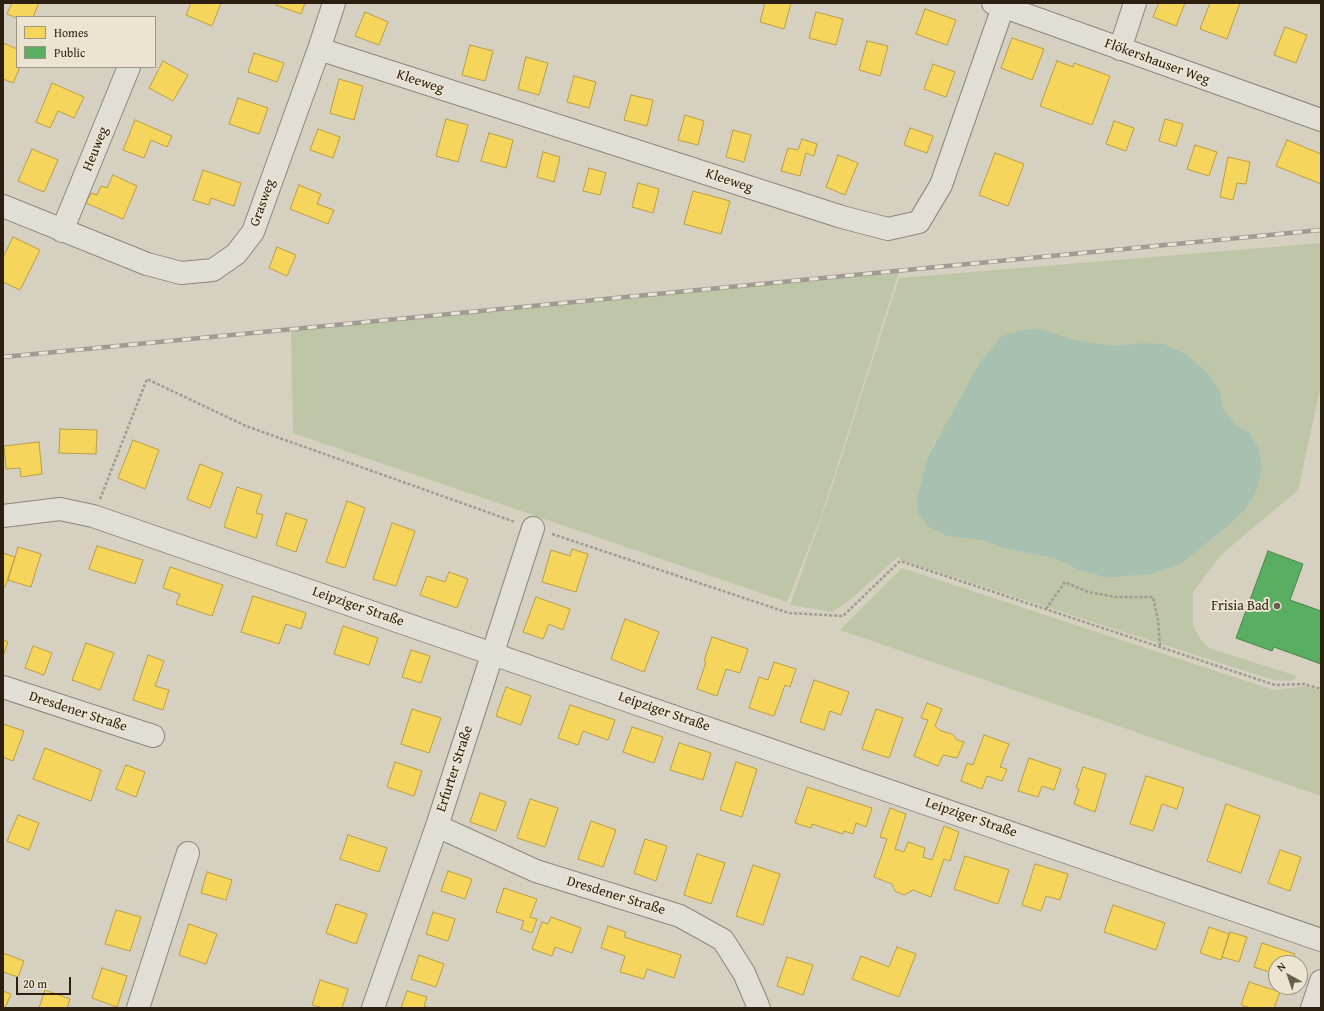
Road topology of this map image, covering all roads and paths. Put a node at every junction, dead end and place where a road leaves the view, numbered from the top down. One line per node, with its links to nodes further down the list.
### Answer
1 (334, 3): 4 (street, Grasweg)
2 (1136, 3): 5 (street)
3 (998, 5): 4 (street, Kleeweg); 5 (street, Flökershauser Weg)
4 (319, 49): 9 (street, Grasweg)
5 (1120, 49): 7 (street, Flökershauser Weg)
6 (130, 68): 9 (street, Heuweg)
7 (1321, 120)
8 (3, 206): 9 (street, Grasweg)
9 (62, 231)
10 (3, 516): 11 (street, Leipziger Straße)
11 (93, 516): 12 (path); 15 (street, Leipziger Straße)
12 (533, 528): 13 (path); 15 (street, Erfurter Straße)
13 (1046, 609): 14 (path); 14 (path)
14 (1160, 647): 17 (path)
15 (493, 653): 19 (street, Erfurter Straße); 21 (street, Leipziger Straße)
16 (3, 687): 18 (street, Dresdener Straße)
17 (1321, 689)
18 (153, 736)
19 (437, 826): 24 (street, Erfurter Straße); 25 (street, Dresdener Straße)
20 (188, 853): 23 (street)
21 (1321, 940)
22 (1321, 982): 26 (street)
23 (138, 1008)
24 (373, 1008)
25 (758, 1008)
26 (1312, 1008)

